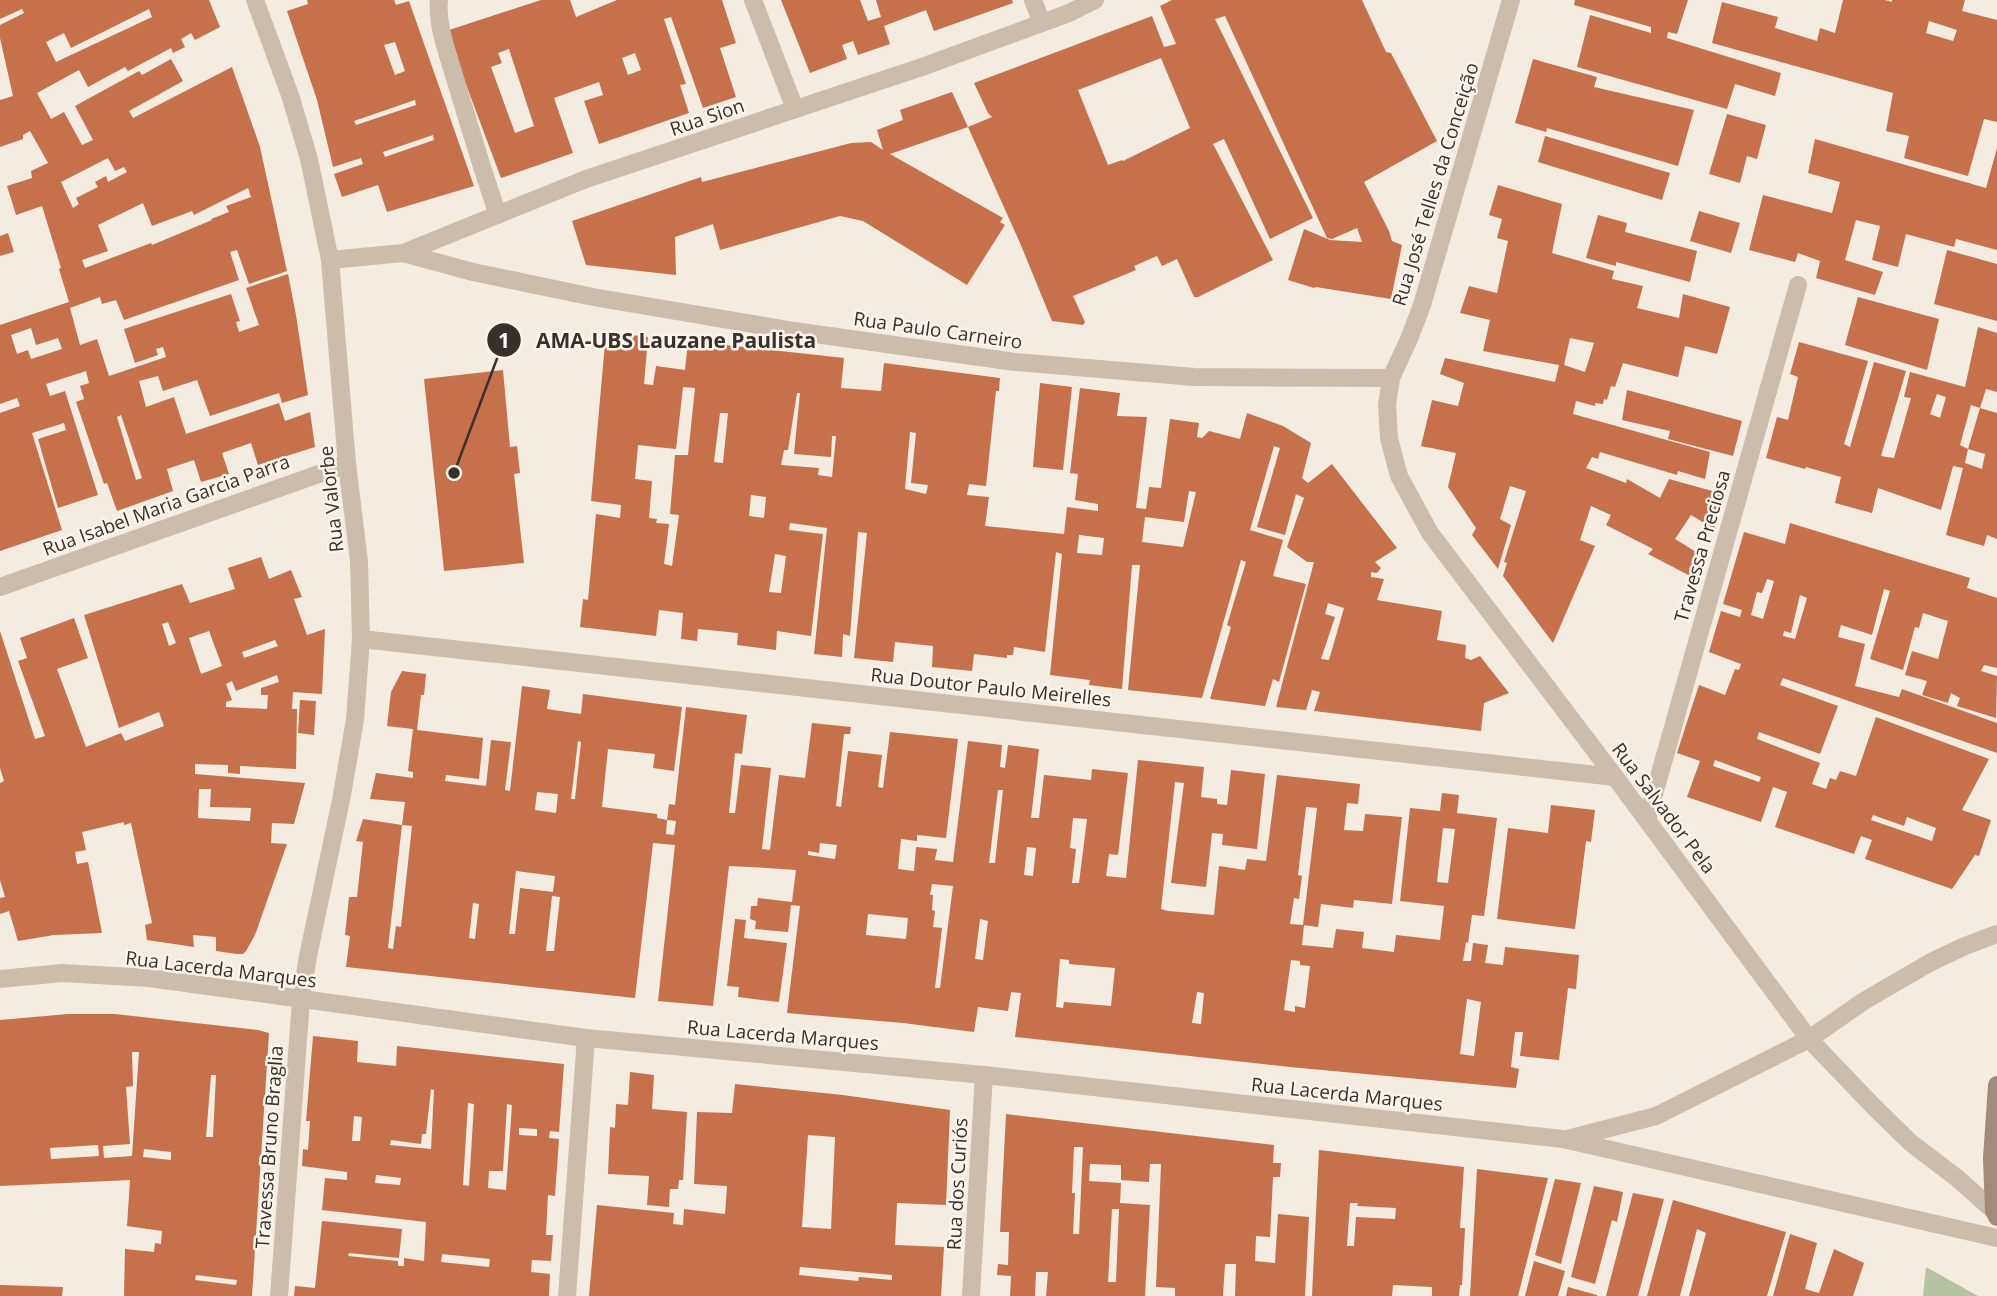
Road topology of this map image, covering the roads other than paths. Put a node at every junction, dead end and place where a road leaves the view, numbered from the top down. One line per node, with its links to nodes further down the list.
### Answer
1 (255, 0): 11 (street, Rua Valorbe)
2 (439, 0): 9 (street)
3 (754, 0): 8 (street)
4 (1033, 0): 7 (street)
5 (1095, 0): 7 (street, Rua Sion)
6 (1511, 0): 13 (street, Rua José Telles da Conceição)
7 (1042, 23): 8 (street, Rua Sion)
8 (795, 109): 9 (street, Rua Sion)
9 (498, 215): 10 (street, Rua Sion)
10 (404, 253): 11 (street, Rua Sion); 13 (street, Rua Paulo Carneiro)
11 (330, 260): 14 (street, Rua Valorbe)
12 (1798, 285): 18 (street, Travessa Preciosa)
13 (1391, 378): 17 (street, Rua Salvador Pela)
14 (347, 464): 15 (street, Rua Isabel Maria Garcia Parra); 16 (street, Rua Valorbe)
15 (0, 587)
16 (361, 639): 17 (street, Rua Doutor Paulo Meirelles); 21 (street, Rua Valorbe)
17 (1615, 777): 18 (street, Rua Salvador Pela)
18 (1647, 819): 23 (street, Rua Salvador Pela)
19 (1997, 934): 23 (street, Rua Lacerda Marques)
20 (0, 979): 21 (street, Rua Lacerda Marques)
21 (300, 1000): 22 (street, Rua Lacerda Marques); 29 (street, Travessa Bruno Braglia)
22 (586, 1038): 24 (street, Rua Lacerda Marques); 30 (street)
23 (1809, 1039): 26 (street, Rua Lacerda Marques); 27 (street, Rua Salvador Pela)
24 (984, 1075): 26 (street, Rua Lacerda Marques); 31 (street, Rua dos Curiós)
25 (1997, 1085): 27 (street)
26 (1563, 1139): 28 (street, Rua Lacerda Marques)
27 (1996, 1213)
28 (1997, 1238)
29 (279, 1296)
30 (567, 1296)
31 (971, 1296)

